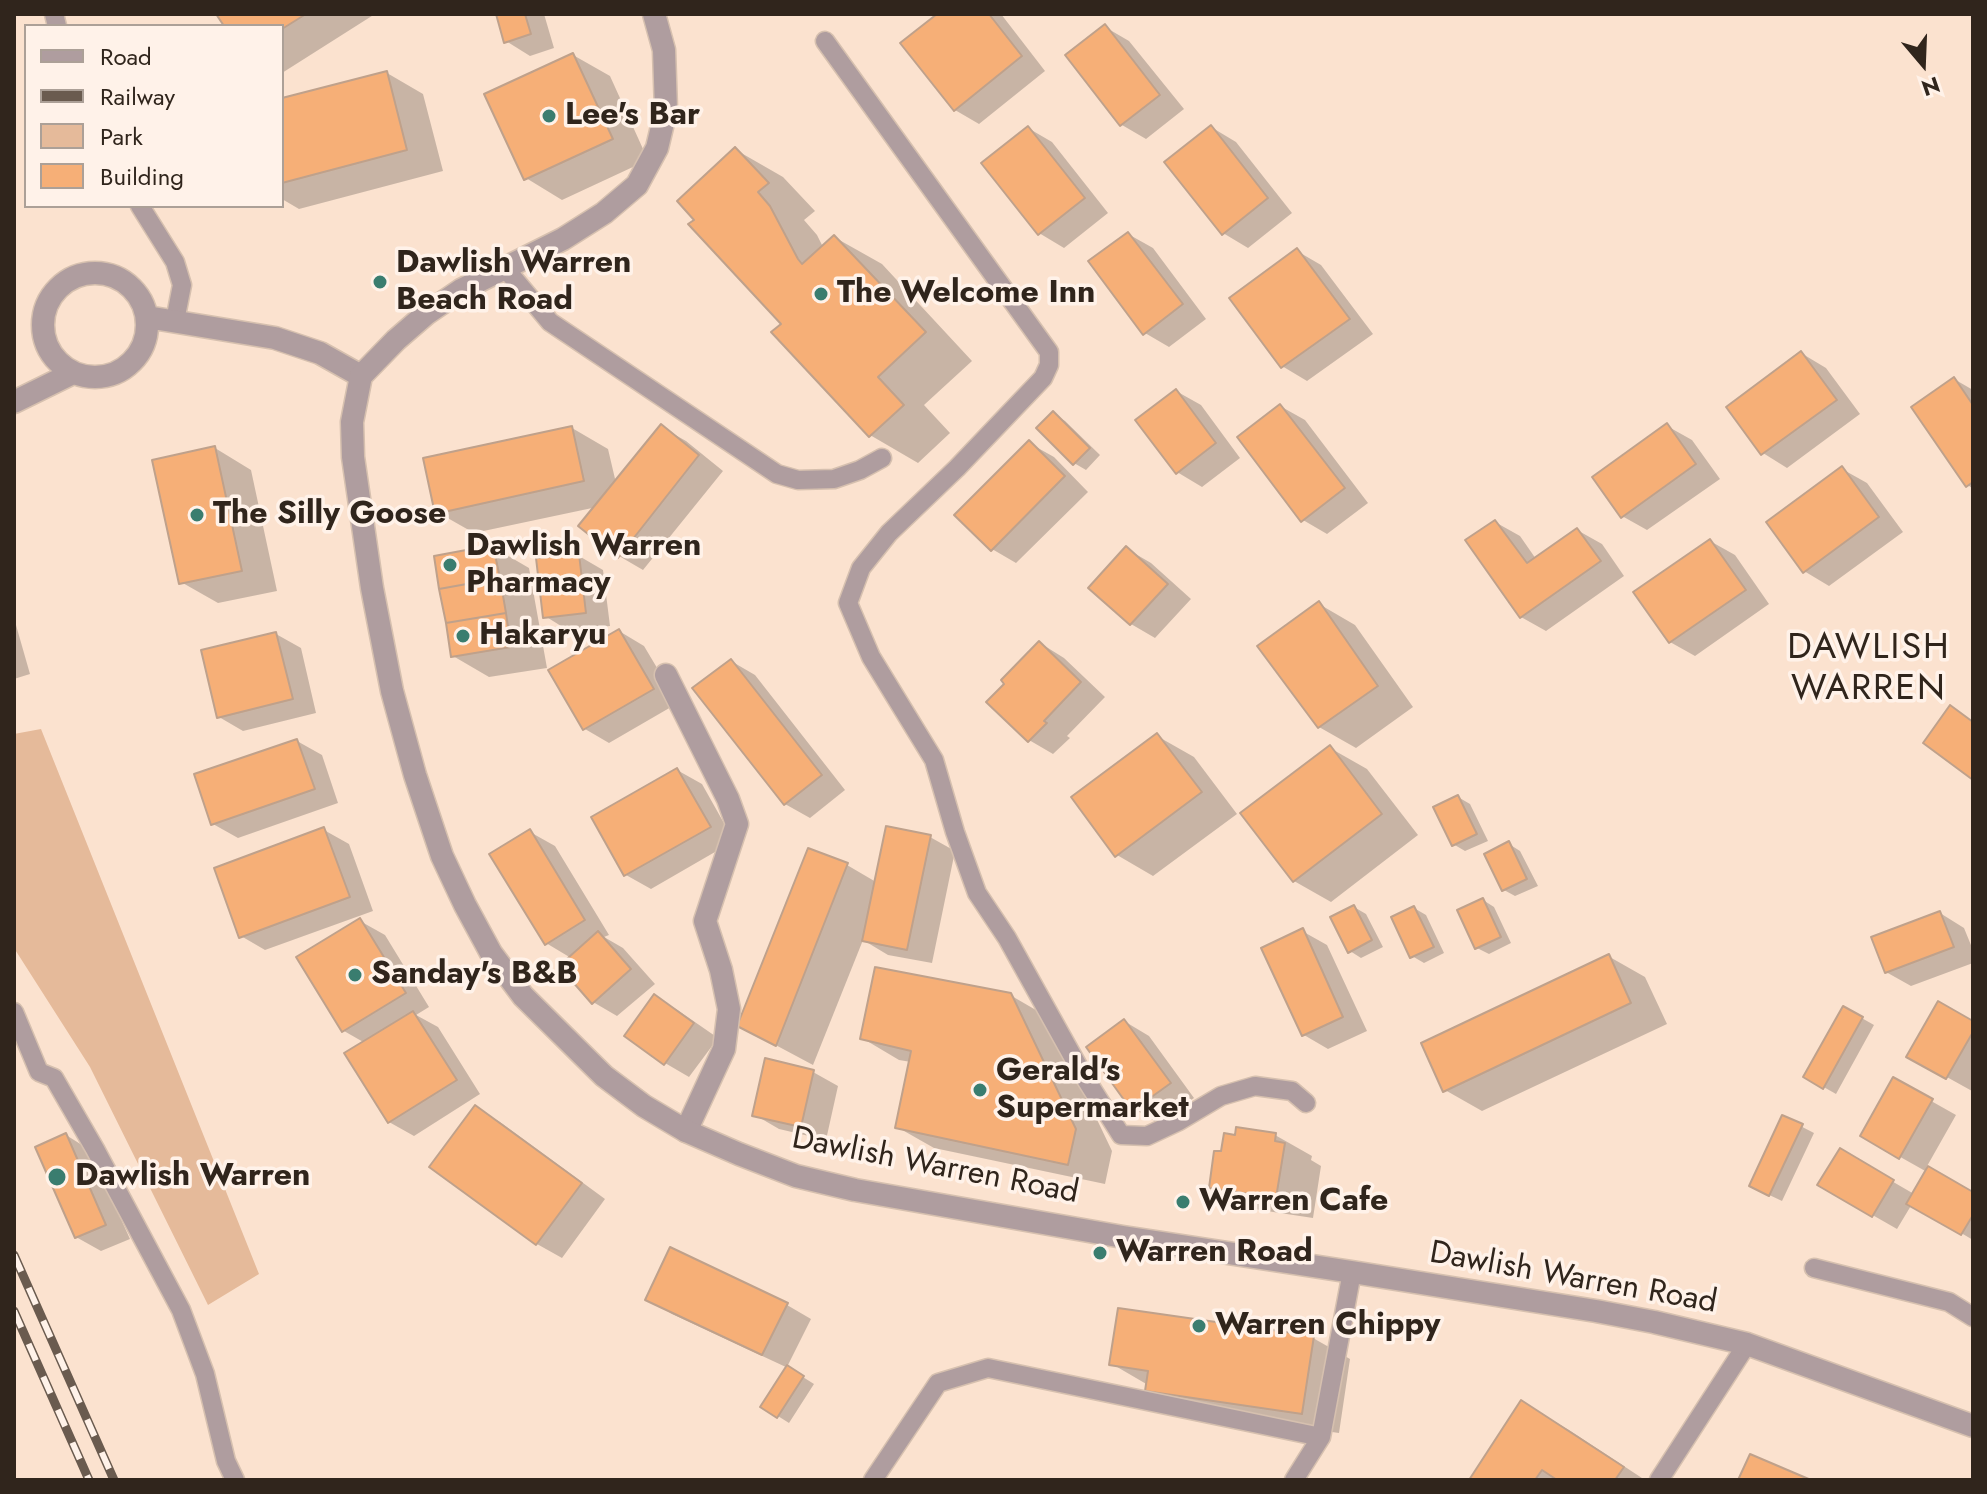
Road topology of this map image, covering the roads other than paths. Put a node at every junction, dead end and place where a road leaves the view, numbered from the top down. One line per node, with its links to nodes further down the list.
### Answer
1 (654, 14): 4 (street)
2 (825, 41): 13 (lane)
3 (141, 208): 6 (lane)
4 (505, 268): 8 (street); 10 (lane)
5 (147, 317): 6 (street); 7 (street); 7 (street)
6 (175, 321): 8 (street)
7 (73, 373): 9 (street)
8 (361, 376): 14 (street, Dawlish Warren Road)
9 (14, 402)
10 (882, 458)
11 (666, 675): 14 (street)
12 (14, 1012): 21 (lane)
13 (1306, 1103)
14 (686, 1131): 16 (street, Dawlish Warren Road)
15 (1814, 1268): 17 (lane)
16 (1352, 1272): 18 (street, Dawlish Warren Road); 20 (lane)
17 (1973, 1317)
18 (1747, 1344): 19 (street, Dawlish Warren Road); 24 (lane)
19 (1973, 1426)
20 (1321, 1437): 22 (lane); 23 (lane)
21 (235, 1480)
22 (873, 1480)
23 (1294, 1480)
24 (1659, 1480)

